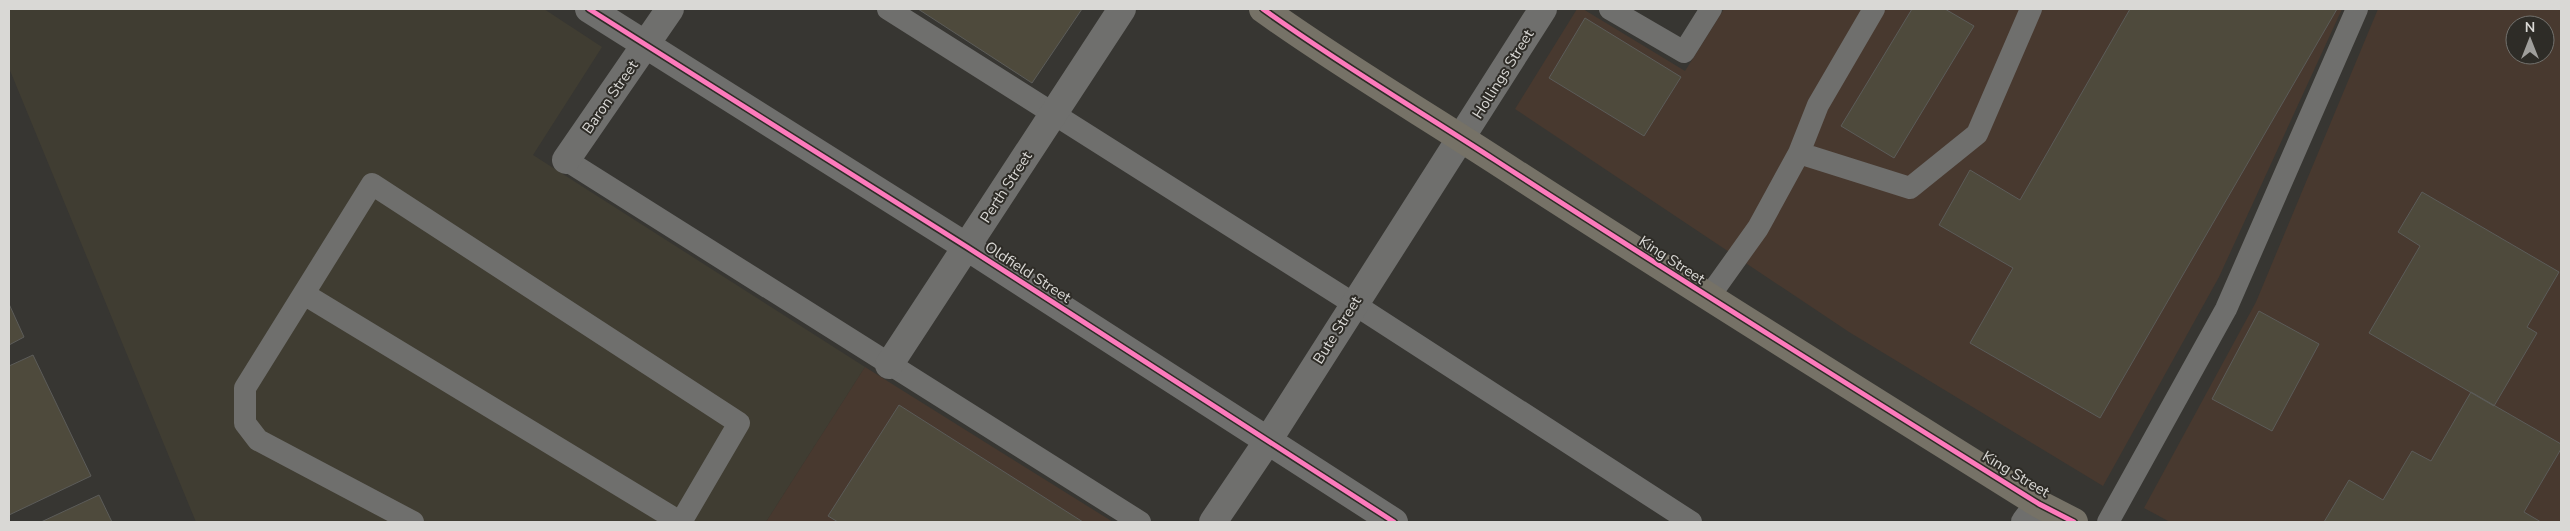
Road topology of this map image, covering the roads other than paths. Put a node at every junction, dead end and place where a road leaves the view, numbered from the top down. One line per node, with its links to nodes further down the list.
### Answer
1 (588, 9): 12 (street, Oldfield Street)
2 (670, 9): 12 (street, Baron Street)
3 (888, 9): 13 (lane)
4 (1122, 9): 13 (street, Perth Street)
5 (1263, 9): 14 (main road, King Street)
6 (1543, 9): 14 (street, Hollings Street)
7 (1610, 9): 8 (lane)
8 (1711, 9)
9 (1874, 9): 15 (lane)
10 (2031, 9): 15 (lane)
11 (2357, 9): 31 (lane)
12 (646, 47): 16 (street, Baron Street); 17 (street, Oldfield Street)
13 (1054, 114): 17 (street, Perth Street); 20 (lane)
14 (1462, 138): 19 (main road, King Street); 20 (street, Bute Street)
15 (1799, 153): 19 (lane)
16 (566, 160): 21 (lane)
17 (967, 247): 21 (street, Perth Street); 22 (street, Oldfield Street)
18 (304, 294): 24 (lane); 25 (lane); 25 (lane)
19 (1708, 298): 23 (main road, King Street)
20 (1354, 304): 22 (street, Bute Street); 29 (lane)
21 (889, 365): 26 (lane)
22 (1267, 442): 27 (street, Bute Street); 28 (street, Oldfield Street)
23 (2032, 513): 30 (main road, King Street)
24 (413, 522)
25 (680, 522)
26 (1140, 522)
27 (1213, 522)
28 (1394, 522)
29 (1691, 522)
30 (2074, 522)
31 (2108, 522)

